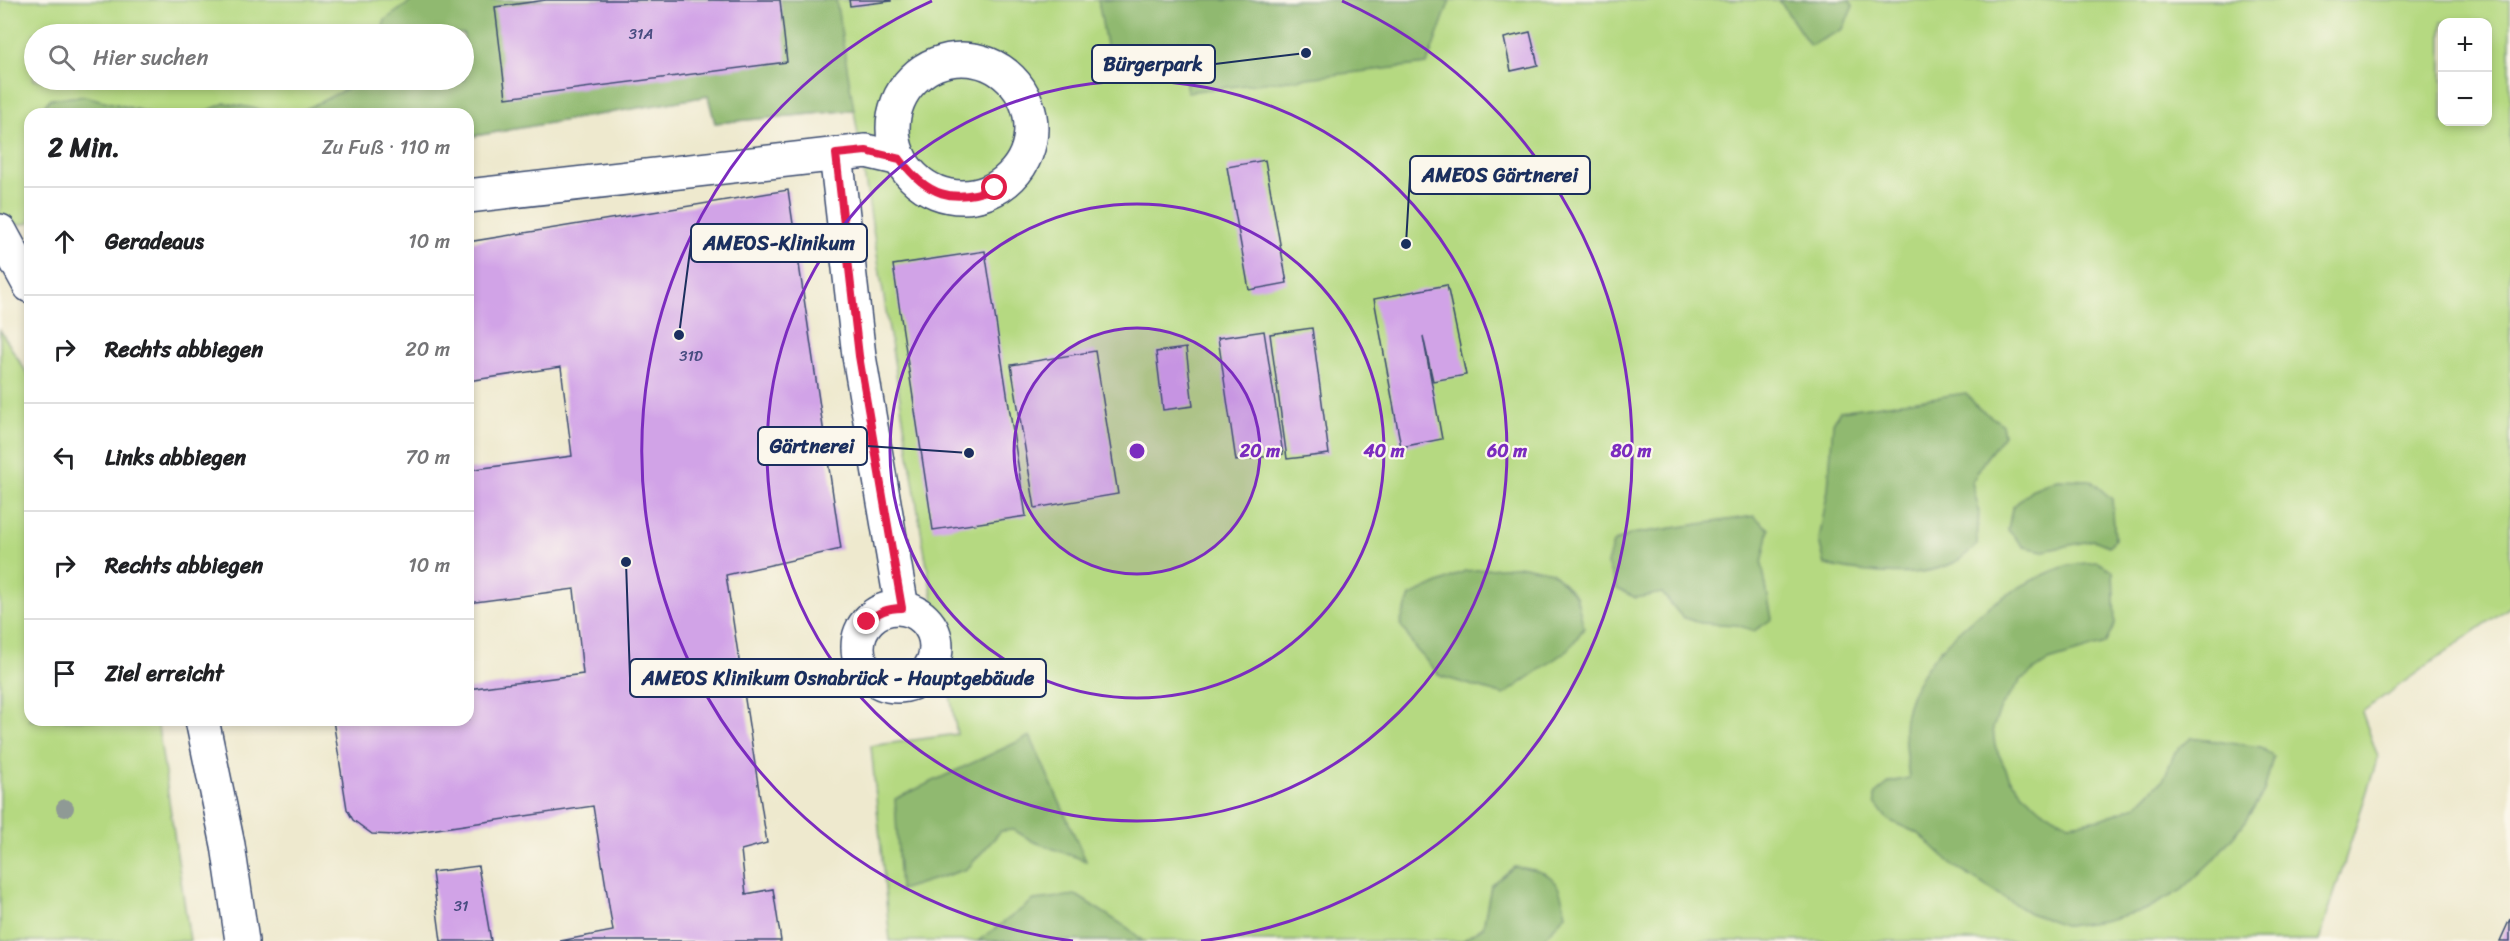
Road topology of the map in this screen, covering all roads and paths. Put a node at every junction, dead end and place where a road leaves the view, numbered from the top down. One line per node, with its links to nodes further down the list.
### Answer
1 (836, 154): 2 (street); 3 (street); 6 (street)
2 (900, 159): 2 (street)
3 (474, 195)
4 (0, 231): 5 (street)
5 (20, 273)
6 (902, 608)
7 (203, 726): 8 (street)
8 (242, 941)

